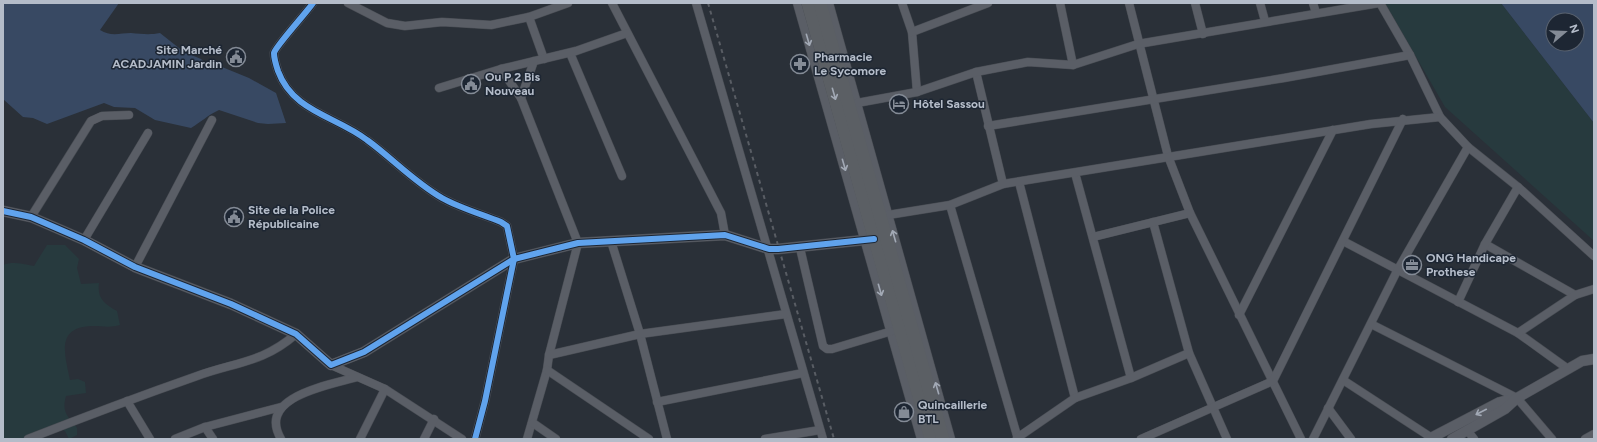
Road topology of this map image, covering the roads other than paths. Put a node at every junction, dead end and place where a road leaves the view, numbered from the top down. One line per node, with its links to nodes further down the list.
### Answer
1 (313, 3): 68 (street)
2 (348, 3): 19 (street)
3 (568, 3): 19 (street)
4 (612, 3): 22 (street)
5 (696, 3): 66 (street)
6 (798, 3): 59 (street, one-way to 59)
7 (808, 3): 59 (highway, one-way to 59)
8 (820, 3): 125 (highway)
9 (830, 3): 36 (street)
10 (902, 3): 21 (street)
11 (988, 3): 21 (street)
12 (1060, 3): 29 (street)
13 (1129, 3): 24 (street)
14 (1195, 3): 23 (street)
15 (1260, 3): 20 (street)
16 (1313, 3): 18 (street)
17 (1379, 3): 18 (street); 26 (street)
18 (1316, 13): 20 (street)
19 (529, 17): 27 (street)
20 (1265, 21): 23 (street)
21 (912, 32): 33 (street)
22 (627, 33): 25 (street); 57 (street)
23 (1203, 34): 24 (street)
24 (1138, 44): 29 (street); 35 (street)
25 (570, 53): 27 (street); 47 (street)
26 (1410, 55): 35 (street); 38 (street)
27 (544, 59): 28 (street)
28 (534, 61): 30 (street); 34 (street)
29 (1073, 65): 31 (street)
30 (501, 69): 32 (street); 34 (street)
31 (976, 72): 33 (street); 41 (street)
32 (439, 88)
33 (917, 92): 36 (street)
34 (522, 98): 63 (street)
35 (1152, 98): 41 (street); 45 (street)
36 (857, 103): 54 (street)
37 (129, 116): 55 (street)
38 (1440, 117): 39 (street); 44 (street)
39 (1403, 119): 42 (street); 62 (street)
40 (212, 120): 69 (street)
41 (988, 126): 49 (street)
42 (1333, 130): 45 (street); 75 (street)
43 (148, 133): 60 (street)
44 (1468, 147): 50 (street); 70 (street)
45 (1168, 156): 46 (street); 53 (street)
46 (1075, 172): 48 (street); 58 (street)
47 (622, 176)
48 (1019, 182): 49 (street); 93 (street)
49 (1003, 184): 51 (street)
50 (1518, 187): 64 (street); 67 (street)
51 (950, 205): 54 (street); 106 (street)
52 (3, 211): 55 (street)
53 (1190, 214): 56 (street); 75 (street)
54 (888, 215): 126 (street, one-way to 54)
55 (31, 217): 60 (street)
56 (1153, 222): 58 (street); 81 (street)
57 (725, 235): 61 (street); 66 (street)
58 (1093, 237): 89 (street)
59 (870, 239): 65 (street); 77 (street, one-way to 77); 124 (highway)
60 (84, 240): 69 (street)
61 (611, 241): 63 (street); 80 (street)
62 (1343, 241): 70 (street); 91 (street)
63 (578, 243): 68 (street); 82 (street)
64 (1485, 244): 72 (street); 73 (street)
65 (800, 248): 66 (street); 77 (street)
66 (769, 249): 74 (street)
67 (1594, 256)
68 (514, 260): 84 (street); 116 (street)
69 (135, 267): 79 (street)
70 (1397, 270): 73 (street); 76 (street)
71 (1594, 289): 72 (street)
72 (1575, 295): 78 (street)
73 (1458, 302): 78 (street)
74 (786, 314): 80 (street); 87 (street)
75 (1239, 315): 91 (street)
76 (1371, 324): 90 (street); 94 (street)
77 (892, 331): 123 (street)
78 (1518, 332): 85 (street)
79 (296, 334): 84 (street); 95 (street)
80 (640, 334): 82 (street); 96 (street)
81 (1189, 352): 89 (street); 98 (street)
82 (549, 355): 86 (street)
83 (1594, 359): 85 (street)
84 (331, 365): 88 (street)
85 (1568, 369): 94 (street)
86 (547, 370): 101 (street); 119 (street)
87 (803, 373): 96 (street); 103 (street)
88 (357, 377): 92 (street); 97 (street)
89 (1131, 378): 93 (street)
90 (1343, 380): 99 (street); 107 (street)
91 (1273, 381): 98 (street); 129 (street)
92 (385, 389): 100 (street); 113 (street)
93 (1075, 398): 106 (street)
94 (1517, 398): 104 (street); 107 (street, one-way to 107); 134 (street)
95 (127, 401): 108 (street); 109 (street)
96 (657, 402): 120 (street)
97 (281, 407): 102 (street); 112 (street)
98 (1213, 407): 127 (street); 128 (street)
99 (1328, 408): 130 (street); 131 (street)
100 (434, 419): 114 (street); 115 (street)
101 (533, 423): 117 (street); 118 (street)
102 (205, 427): 110 (street); 111 (street)
103 (820, 430): 121 (street); 122 (street)
104 (1467, 430): 132 (street); 133 (street)
105 (1594, 434): 135 (street)
106 (1017, 438)
107 (1430, 438)
108 (28, 439)
109 (150, 439)
110 (175, 439)
111 (213, 439)
112 (281, 439)
113 (360, 439)
114 (424, 439)
115 (462, 439)
116 (475, 439)
117 (527, 439)
118 (556, 439)
119 (649, 439)
120 (667, 439)
121 (765, 439)
122 (823, 439)
123 (921, 439)
124 (931, 439)
125 (943, 439)
126 (951, 439)
127 (1141, 439)
128 (1227, 439)
129 (1301, 439)
130 (1313, 439)
131 (1351, 439)
132 (1452, 439)
133 (1474, 439)
134 (1552, 439)
135 (1585, 439)

